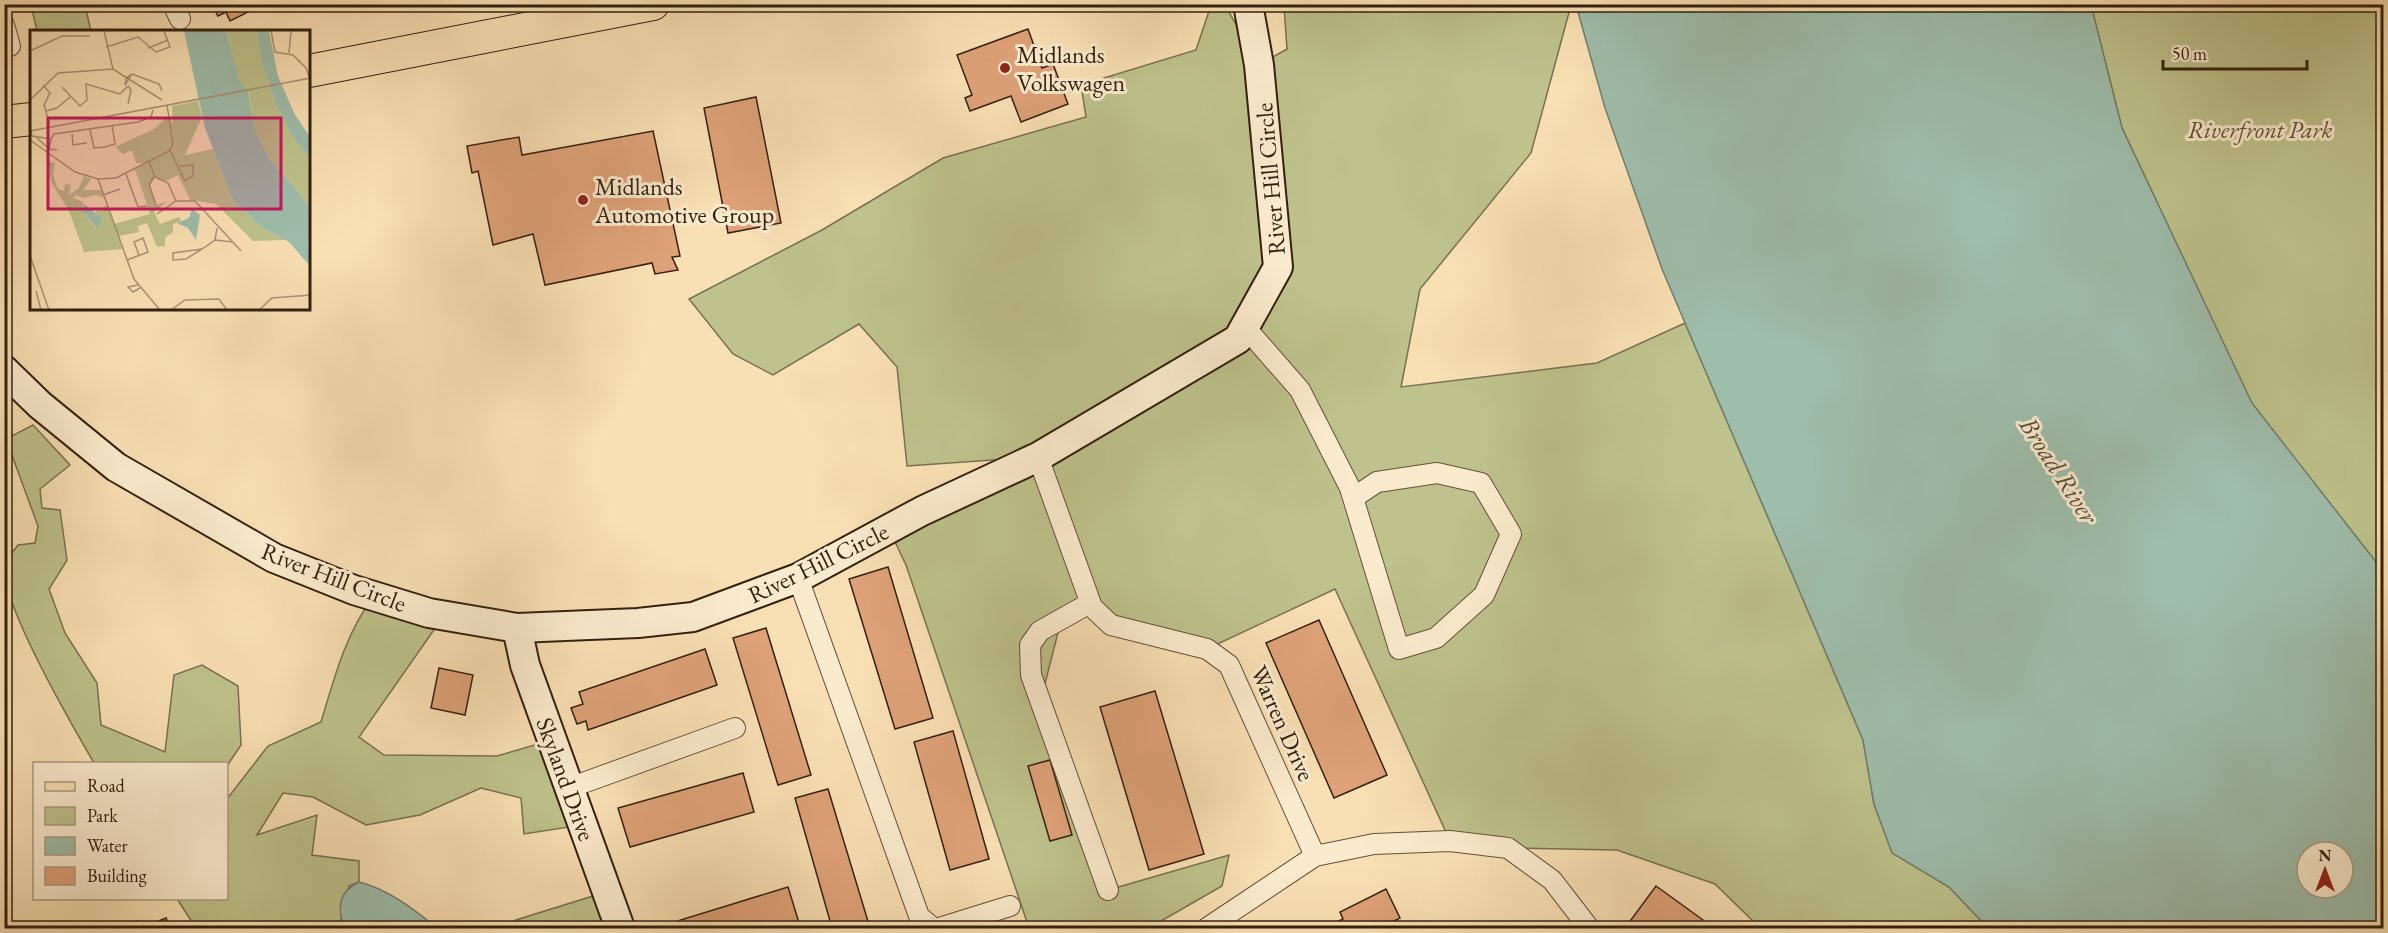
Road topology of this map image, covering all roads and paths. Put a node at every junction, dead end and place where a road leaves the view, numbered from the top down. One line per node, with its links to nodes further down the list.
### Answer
1 (653, 4): 5 (main road)
2 (1248, 4): 8 (street, River Hill Circle)
3 (4, 25): 4 (street)
4 (10, 46)
5 (310, 71)
6 (30, 119): 7 (main road)
7 (4, 122)
8 (1245, 327): 10 (street, River Hill Circle); 11 (street)
9 (4, 370): 14 (street, River Hill Circle)
10 (1038, 457): 12 (street, River Hill Circle); 13 (street, Warren Drive)
11 (1353, 498): 11 (street)
12 (798, 578): 14 (street, River Hill Circle); 21 (street)
13 (1090, 603): 17 (street, Warren Drive); 18 (street)
14 (518, 628): 16 (street, Skyland Drive)
15 (735, 728): 16 (street)
16 (569, 788): 20 (street, Skyland Drive)
17 (1315, 856): 23 (street); 24 (street)
18 (1108, 890)
19 (1010, 906): 22 (street)
20 (620, 928)
21 (933, 928)
22 (939, 928)
23 (1207, 928)
24 (1589, 928)

